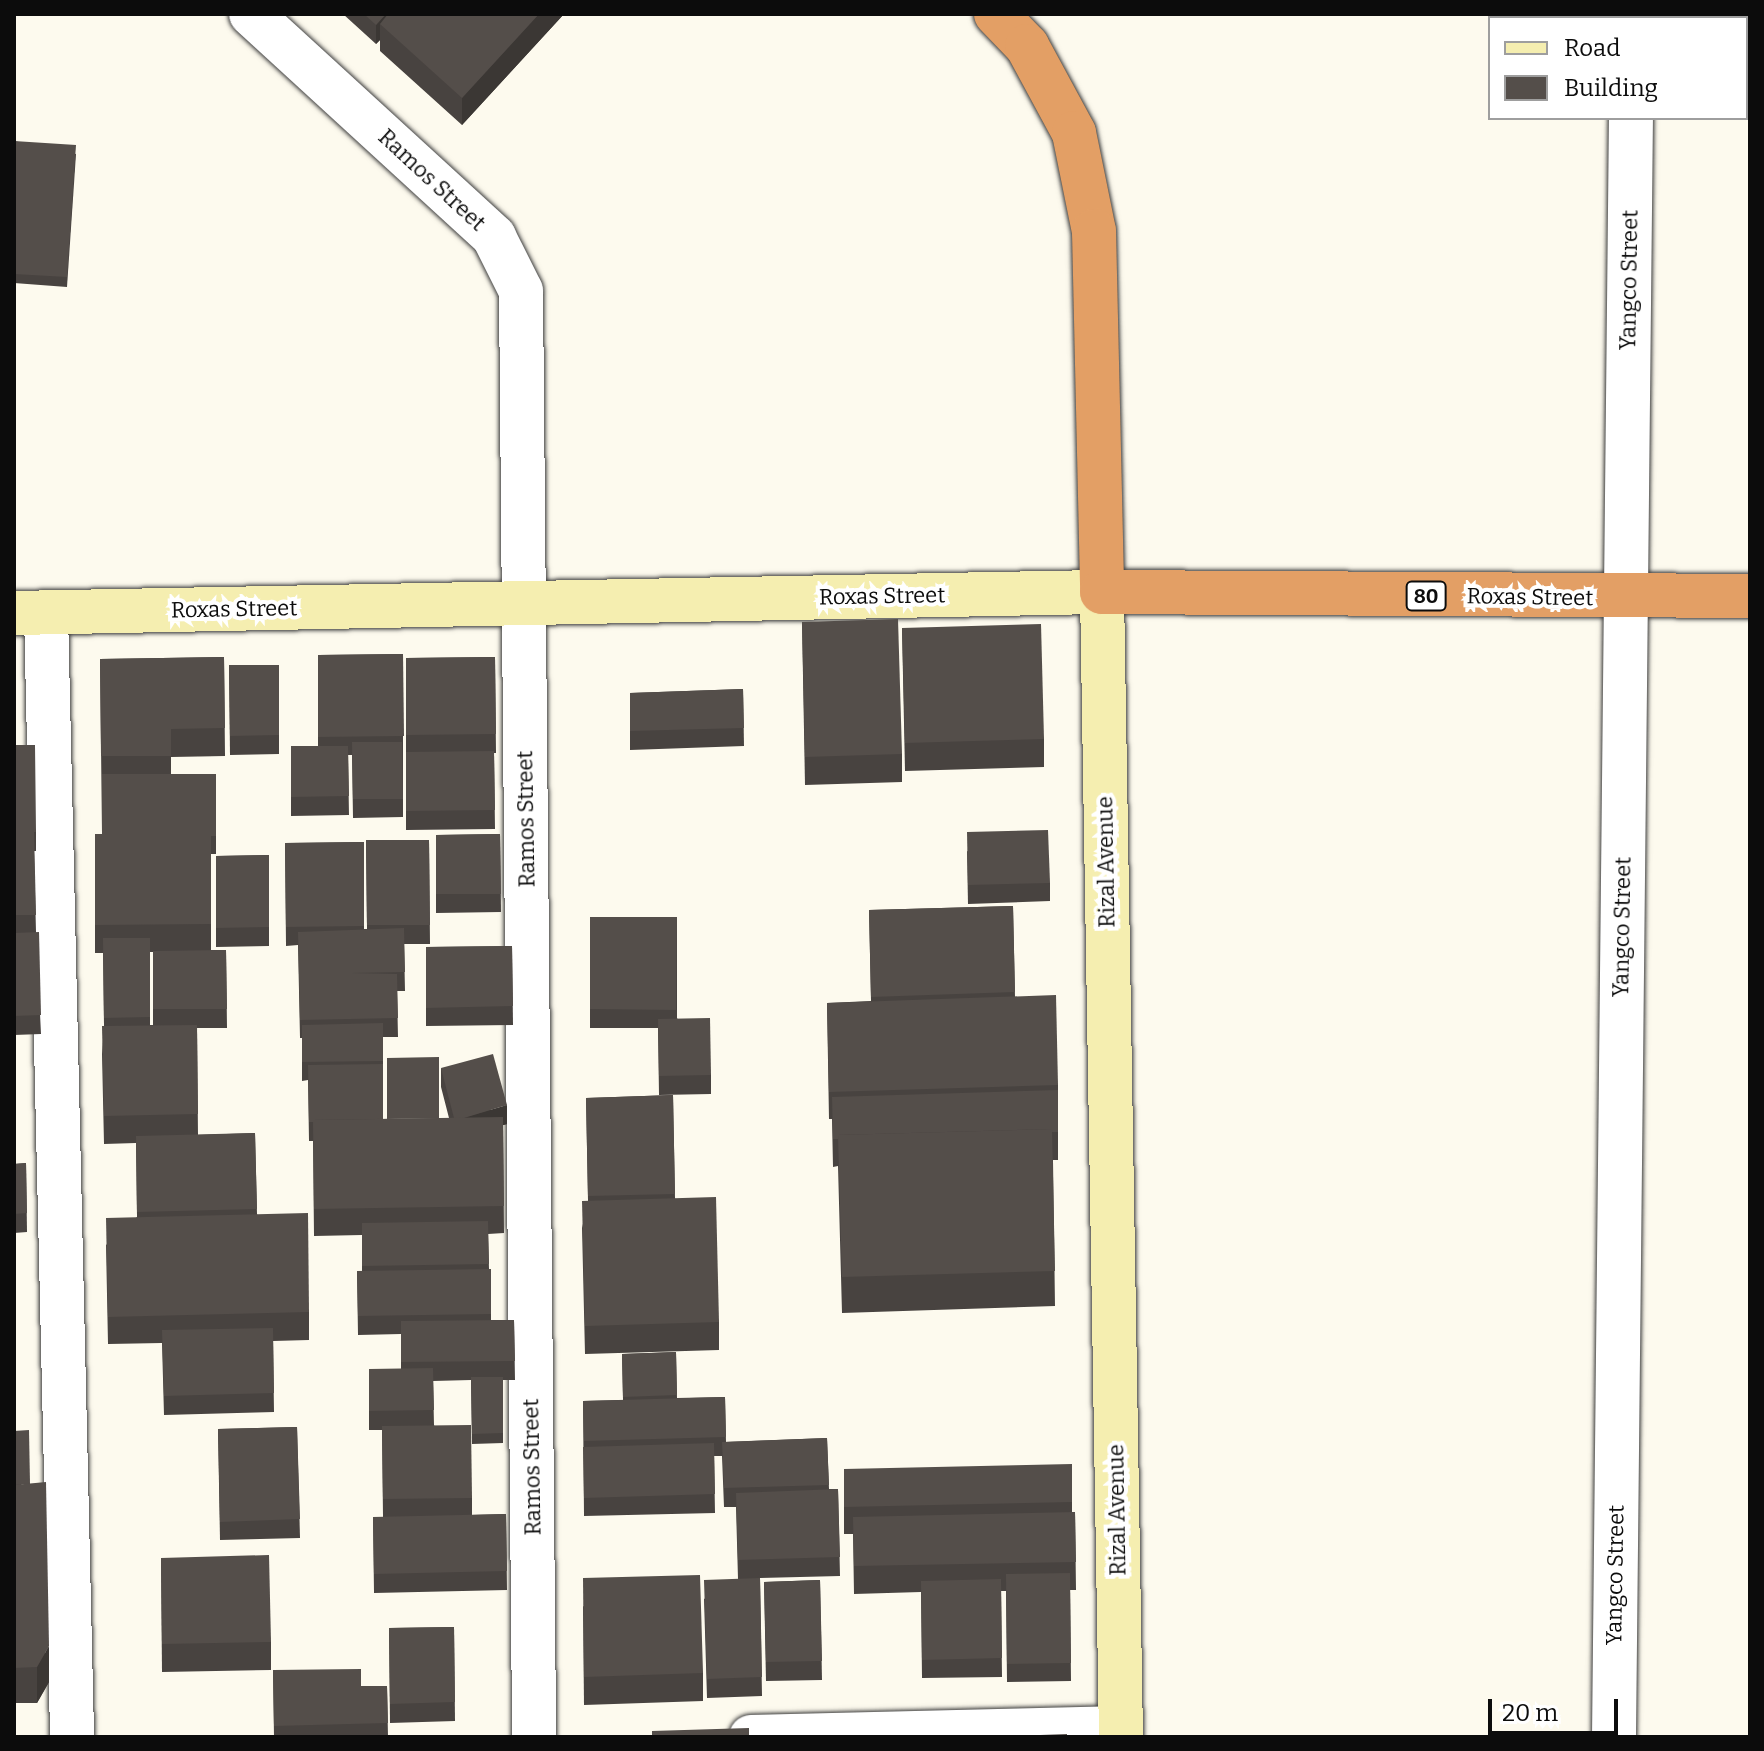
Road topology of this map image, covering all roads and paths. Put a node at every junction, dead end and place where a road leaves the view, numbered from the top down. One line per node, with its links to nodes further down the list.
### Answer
1 (251, 14): 7 (street, Ramos Street)
2 (996, 14): 4 (highway, Rizal Avenue)
3 (1631, 120): 6 (street, Yangco Street)
4 (1102, 592): 6 (highway, Roxas Street / 80); 7 (main road, Roxas Street); 9 (main road, Rizal Avenue)
5 (1750, 596): 6 (highway, Roxas Street / 80)
6 (1625, 598): 13 (street, Yangco Street)
7 (524, 603): 8 (main road, Roxas Street); 11 (street, Ramos Street)
8 (30, 613): 10 (street)
9 (1121, 1733): 12 (street)
10 (72, 1737)
11 (534, 1737)
12 (751, 1737)
13 (1614, 1737)

